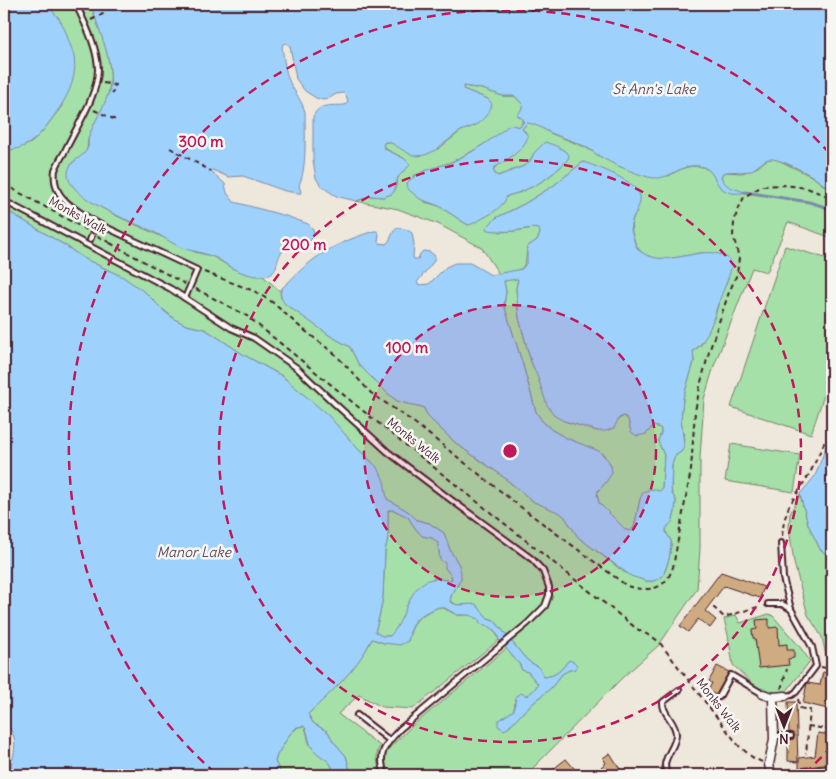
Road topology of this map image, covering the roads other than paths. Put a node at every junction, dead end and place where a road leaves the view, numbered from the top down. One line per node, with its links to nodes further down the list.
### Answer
1 (76, 4): 3 (lane)
2 (4, 201): 5 (lane)
3 (97, 223): 4 (lane); 5 (lane)
4 (90, 240)
5 (185, 298): 16 (lane)
6 (781, 543): 8 (lane)
7 (768, 604): 8 (lane)
8 (792, 609): 12 (lane)
9 (679, 690): 19 (lane)
10 (763, 694): 11 (lane); 12 (street)
11 (719, 697)
12 (779, 697): 14 (street)
13 (357, 715): 16 (lane)
14 (774, 736): 15 (lane); 20 (street)
15 (791, 736)
16 (389, 740): 18 (lane)
17 (832, 770): 21 (street)
18 (385, 775)
19 (667, 775)
20 (772, 775)
21 (784, 775)

